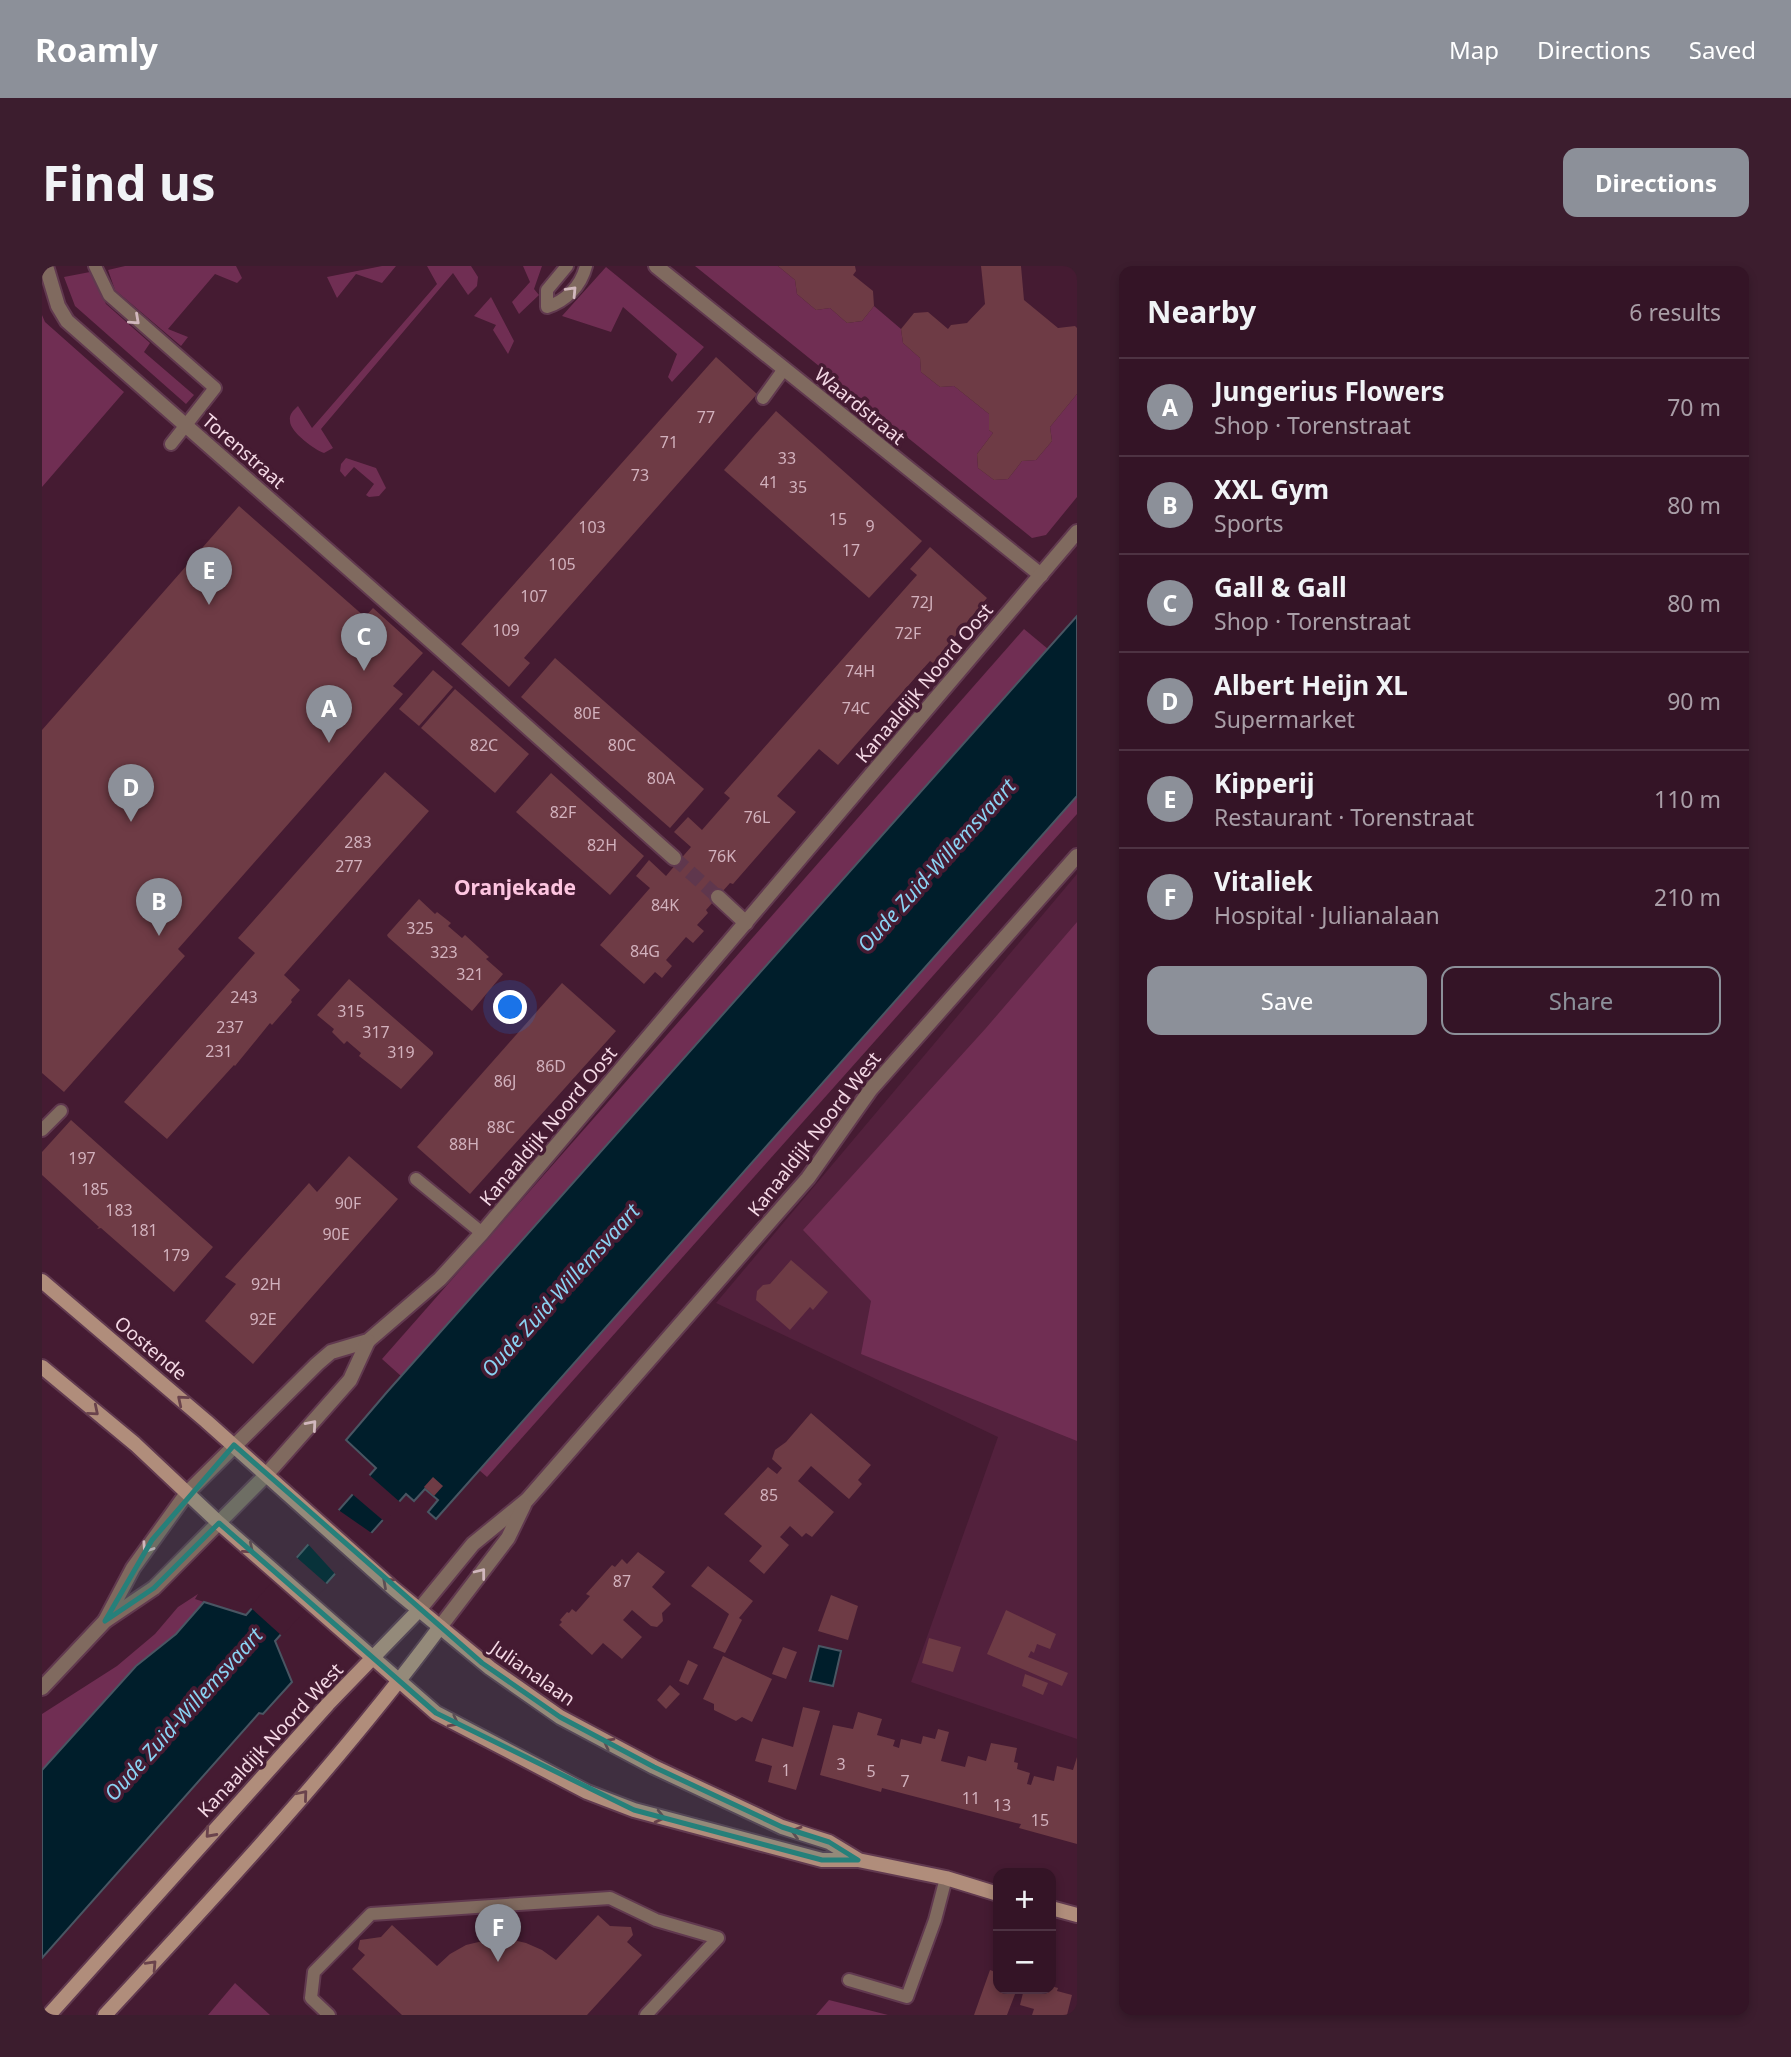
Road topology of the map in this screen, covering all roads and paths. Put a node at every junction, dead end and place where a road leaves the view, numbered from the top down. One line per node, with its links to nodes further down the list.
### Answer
1 (46, 266): 8 (street, Torenstraat)
2 (95, 266): 8 (lane, one-way to 8)
3 (567, 266): 4 (lane, one-way to 4)
4 (586, 266)
5 (656, 266): 6 (street, Waardstraat)
6 (784, 369): 7 (lane); 11 (street, Waardstraat)
7 (763, 398)
8 (186, 425): 9 (lane); 13 (street, Torenstraat)
9 (171, 444)
10 (1077, 532): 11 (street, Kanaaldijk Noord Oost)
11 (1041, 575): 15 (street, Kanaaldijk Noord Oost)
12 (1077, 856): 26 (street, Kanaaldijk Noord West)
13 (674, 858)
14 (718, 897): 15 (street)
15 (746, 923): 19 (street, Kanaaldijk Noord Oost)
16 (61, 1111): 17 (lane)
17 (42, 1130)
18 (416, 1179): 19 (lane)
19 (482, 1233): 21 (street, Kanaaldijk Noord Oost)
20 (42, 1281): 23 (main road, Oostende, one-way to 20)
21 (368, 1341): 23 (street, Kanaaldijk Noord Oost); 24 (street, Kanaaldijk Noord Oost, one-way to 21)
22 (42, 1367): 25 (main road, one-way to 25)
23 (234, 1445): 24 (main road, Julianalaan); 25 (street, Kanaaldijk Noord Oost)
24 (266, 1475): 27 (street, Kanaaldijk Noord Oost); 28 (main road, Julianalaan, one-way to 24)
25 (187, 1493): 27 (main road); 29 (street, Kanaaldijk Noord Oost, one-way to 29)
26 (527, 1500): 28 (street, Kanaaldijk Noord West); 30 (street, Kanaaldijk Noord West, one-way to 26)
27 (219, 1523): 29 (street, Kanaaldijk Noord Oost); 31 (main road, Julianalaan, one-way to 31)
28 (419, 1610): 30 (main road, Julianalaan); 31 (main road, Kanaaldijk Noord West)
29 (105, 1621): 33 (street, Kanaaldijk Noord Oost)
30 (440, 1627): 32 (main road, Kanaaldijk Noord West); 34 (main road, Julianalaan, one-way to 30)
31 (374, 1658): 32 (main road, Julianalaan); 40 (main road, Kanaaldijk Noord West, one-way to 40)
32 (400, 1681): 34 (main road, Julianalaan, one-way to 34); 41 (main road, Kanaaldijk Noord West, one-way to 32)
33 (42, 1688)
34 (858, 1860): 35 (main road, Julianalaan)
35 (946, 1878): 36 (main road, Julianalaan); 39 (lane)
36 (993, 1892)
37 (1056, 1910): 38 (main road)
38 (1077, 1916)
39 (849, 1980)
40 (49, 2015)
41 (105, 2015)
42 (330, 2015): 43 (lane)
43 (646, 2015)

